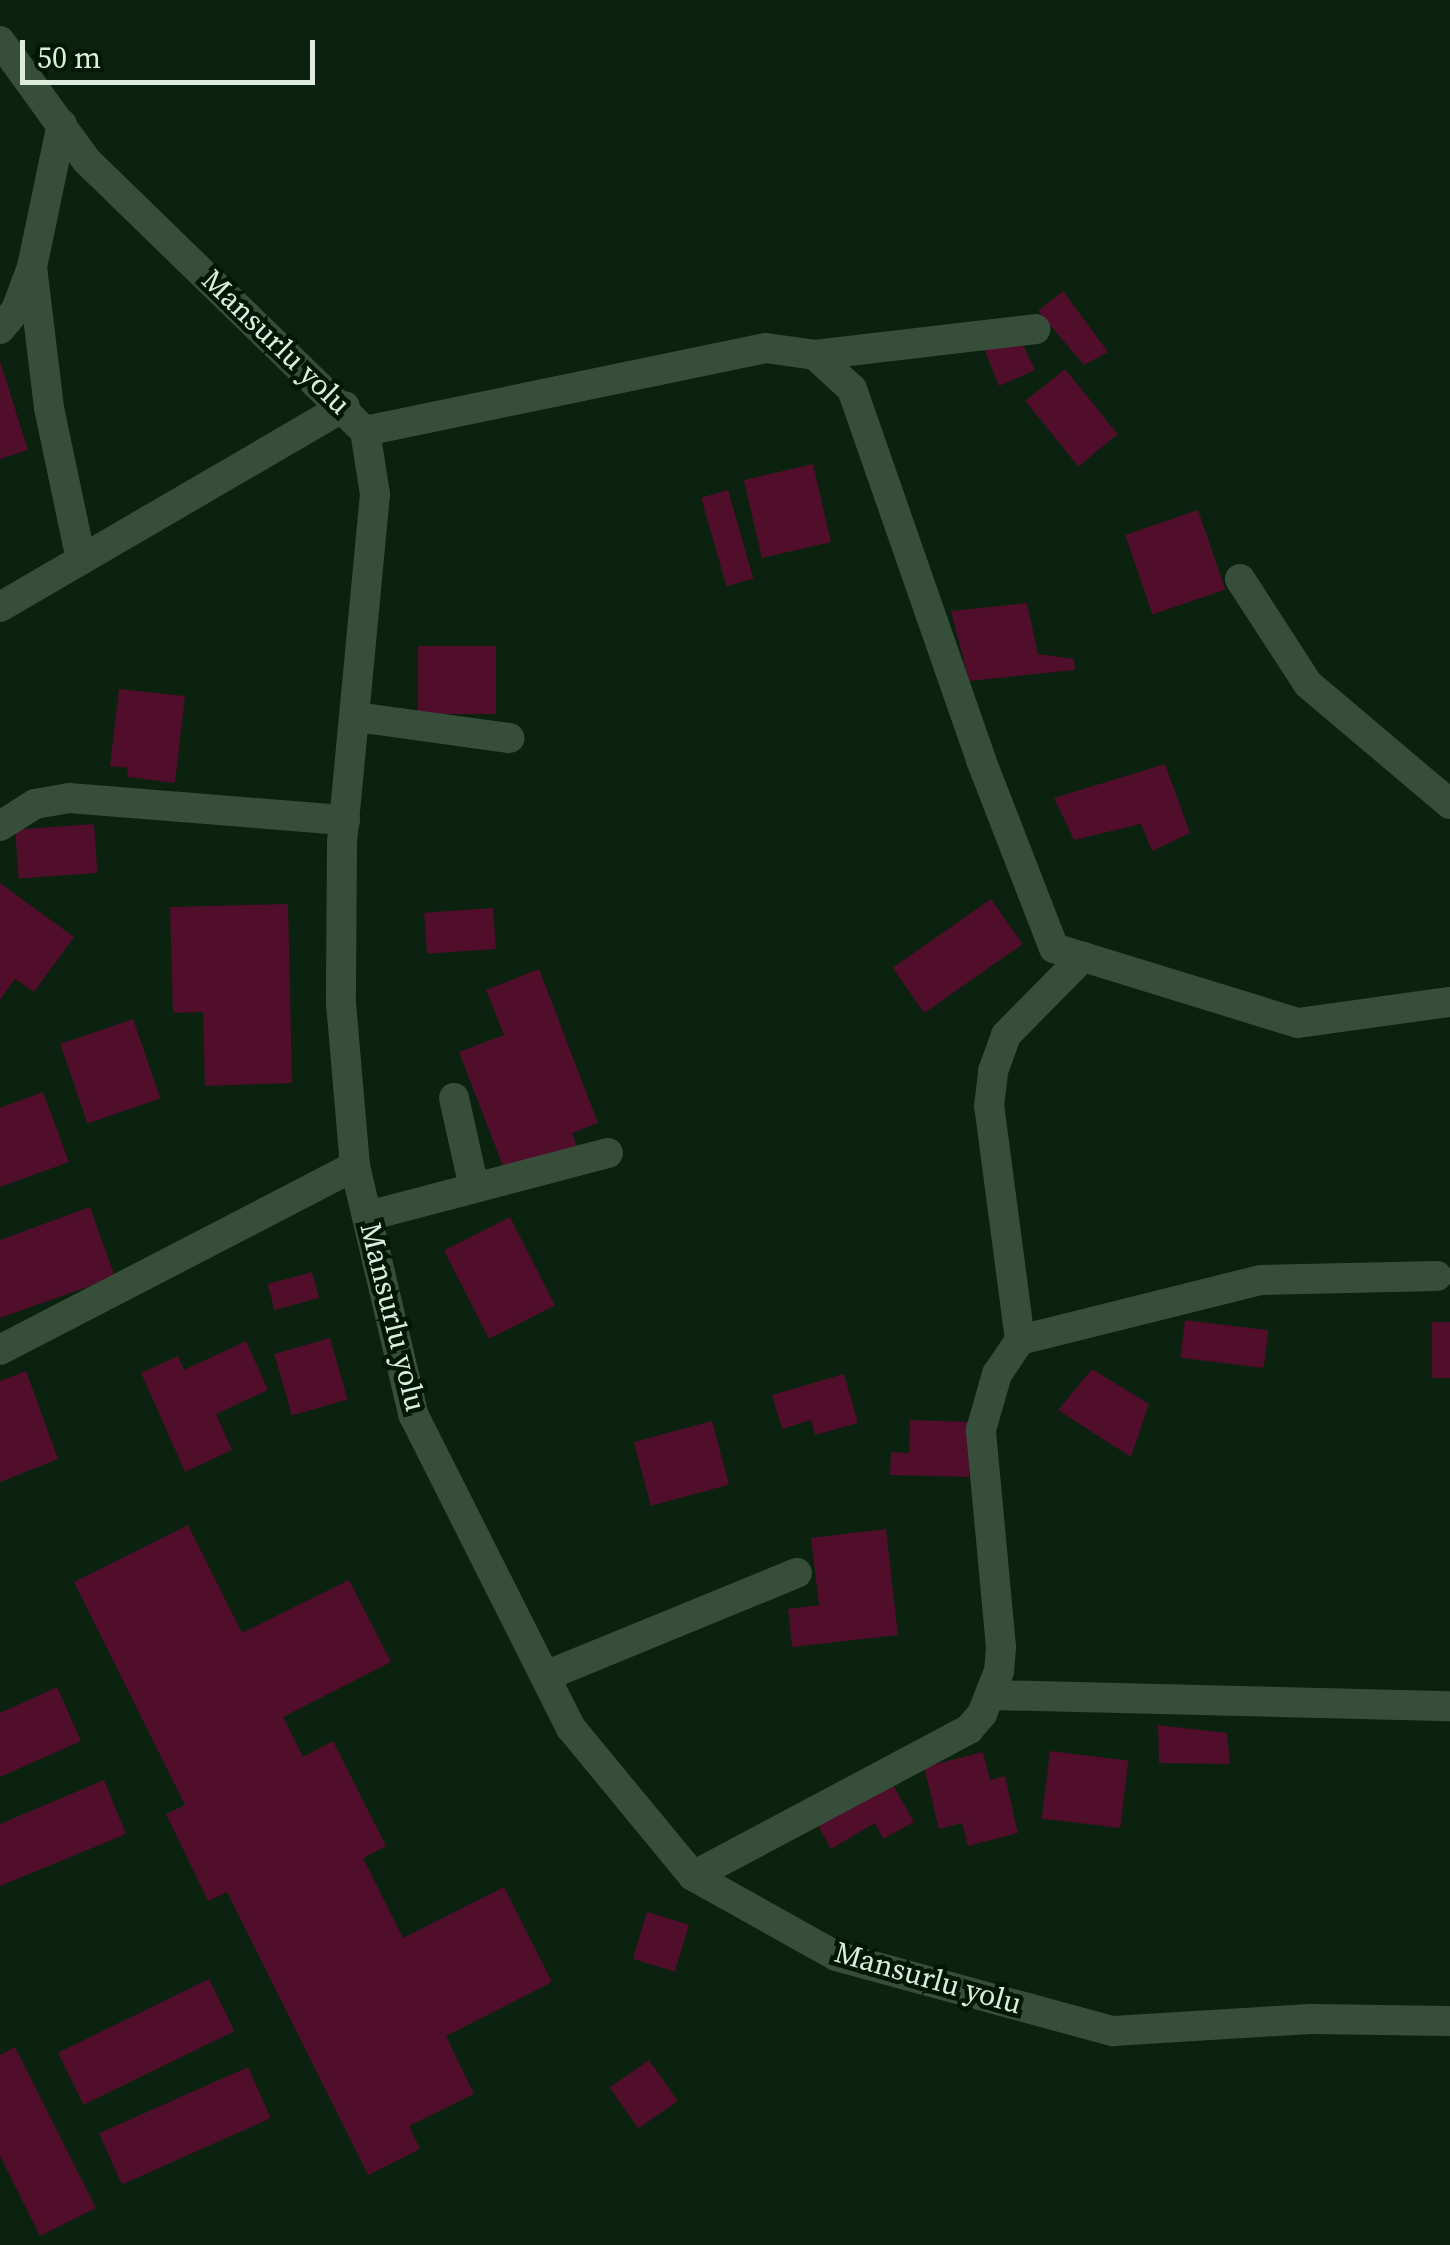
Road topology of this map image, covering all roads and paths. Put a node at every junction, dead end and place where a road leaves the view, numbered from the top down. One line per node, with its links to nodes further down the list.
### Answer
1 (0, 41): 2 (street, Mansurlu yolu)
2 (62, 124): 3 (street); 7 (street, Mansurlu yolu)
3 (32, 266): 5 (street); 9 (street)
4 (1035, 328): 6 (street)
5 (0, 330)
6 (814, 355): 8 (street); 17 (street)
7 (344, 406): 8 (street, Mansurlu yolu); 9 (street)
8 (365, 430): 12 (street, Mansurlu yolu)
9 (81, 560): 11 (street)
10 (1240, 579): 14 (street)
11 (0, 607)
12 (356, 718): 13 (street); 15 (street, Mansurlu yolu)
13 (510, 738)
14 (1450, 804)
15 (344, 820): 16 (street); 21 (street, Mansurlu yolu)
16 (0, 826)
17 (1083, 956): 18 (street); 25 (street)
18 (1450, 1002)
19 (454, 1098): 22 (street)
20 (608, 1153): 22 (street)
21 (355, 1166): 23 (street, Mansurlu yolu); 26 (street)
22 (473, 1183): 23 (street)
23 (368, 1216): 28 (street, Mansurlu yolu)
24 (1436, 1276): 25 (street)
25 (1020, 1340): 29 (street)
26 (0, 1350)
27 (798, 1574): 28 (street)
28 (548, 1675): 31 (street, Mansurlu yolu)
29 (992, 1695): 30 (street); 31 (street)
30 (1450, 1706)
31 (694, 1876): 32 (street, Mansurlu yolu)
32 (1450, 2021)

